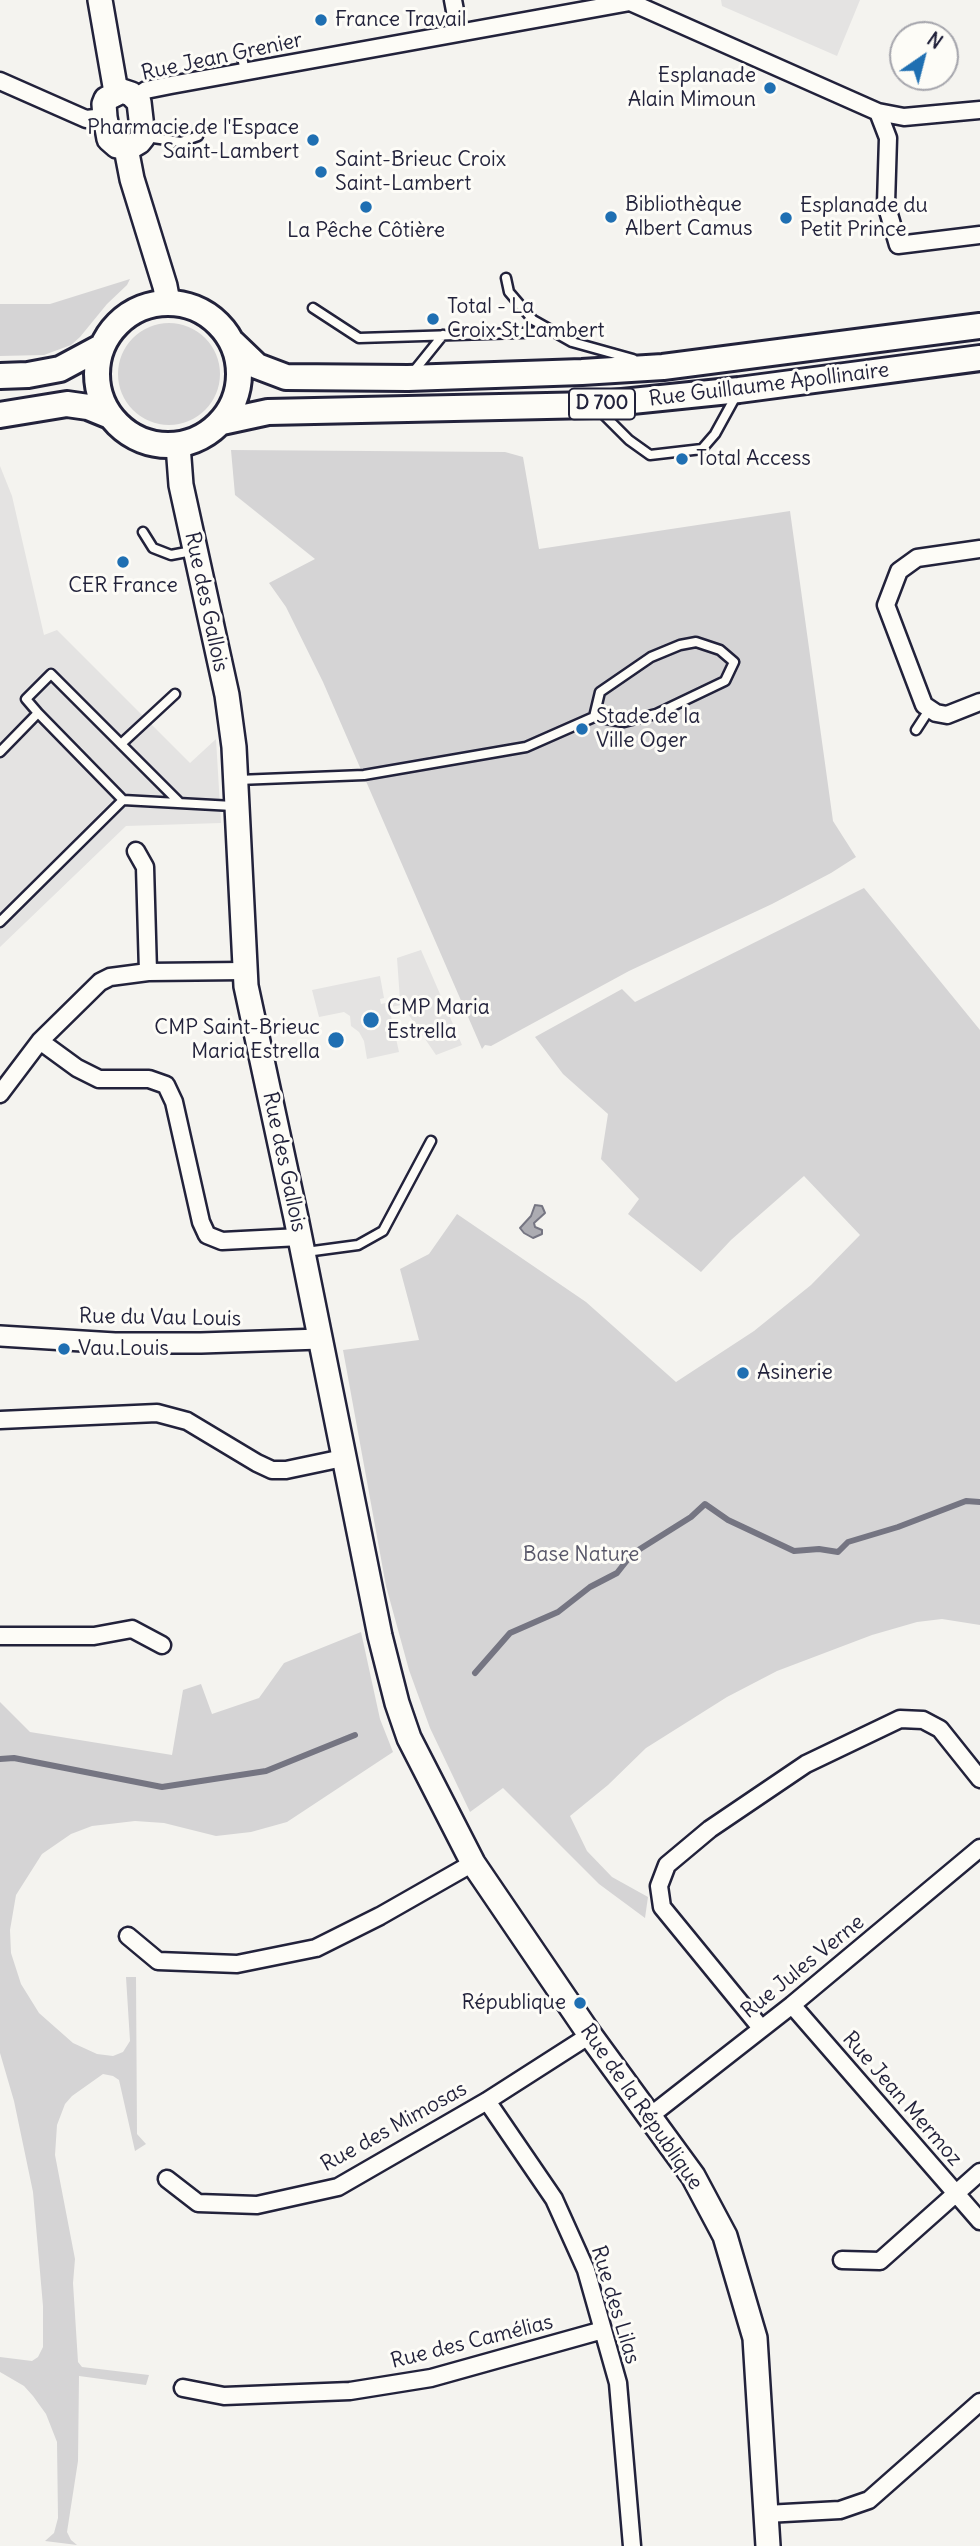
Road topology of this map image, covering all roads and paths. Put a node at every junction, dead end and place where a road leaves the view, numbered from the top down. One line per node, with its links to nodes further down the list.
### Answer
1 (100, 0): 7 (main road)
2 (453, 0): 3 (street)
3 (458, 32): 5 (street, Rue Jean Grenier); 9 (street, Rue Jean Grenier)
4 (240, 48): 5 (lane)
5 (245, 71): 7 (street, Rue Jean Grenier)
6 (0, 81): 10 (street)
7 (126, 95): 10 (main road); 12 (main road)
8 (980, 110): 9 (street, Rue Jean Grenier)
9 (878, 112): 13 (street)
10 (105, 117): 12 (main road)
11 (198, 136): 12 (lane)
12 (134, 142): 15 (main road)
13 (980, 235)
14 (506, 278): 18 (lane)
15 (168, 302): 20 (main road); 21 (main road)
16 (313, 308): 19 (lane)
17 (980, 326): 23 (main road, Rue Guillaume Apollinaire / D 700)
18 (553, 332): 19 (lane); 23 (lane)
19 (443, 335): 25 (lane)
20 (233, 343): 25 (main road, Rue Guillaume Apollinaire / D 700); 30 (main road)
21 (102, 347): 24 (main road); 29 (main road)
22 (980, 358): 26 (main road, Rue Guillaume Apollinaire / D 700)
23 (663, 367): 25 (main road, Rue Guillaume Apollinaire / D 700)
24 (0, 376)
25 (408, 378)
26 (739, 390): 27 (main road, Rue Guillaume Apollinaire / D 700); 27 (lane)
27 (593, 405): 30 (main road, Rue Guillaume Apollinaire / D 700)
28 (0, 415): 29 (main road)
29 (110, 416): 31 (main road)
30 (222, 422): 31 (main road)
31 (178, 445): 34 (main road, Rue des Gallois)
32 (143, 532): 34 (lane)
33 (980, 549): 37 (street)
34 (195, 550): 43 (main road, Rue des Gallois)
35 (175, 694): 41 (lane)
36 (980, 702): 37 (street)
37 (929, 710): 40 (lane)
38 (38, 713): 41 (lane); 42 (lane); 44 (lane)
39 (594, 717): 39 (lane); 43 (lane)
40 (916, 730)
41 (121, 744): 45 (lane)
42 (0, 752)
43 (235, 780): 46 (main road, Rue des Gallois)
44 (123, 800): 45 (lane); 48 (lane)
45 (180, 803): 46 (lane)
46 (236, 806): 49 (main road, Rue des Gallois)
47 (136, 851): 50 (street)
48 (0, 922)
49 (244, 971): 50 (street); 54 (main road, Rue des Gallois)
50 (148, 972): 51 (street)
51 (40, 1041): 52 (street); 54 (street)
52 (0, 1094)
53 (431, 1141): 54 (lane)
54 (302, 1245): 56 (main road, Rue des Gallois)
55 (0, 1336): 56 (street, Rue du Vau Louis)
56 (320, 1339): 58 (main road, Rue des Gallois)
57 (0, 1420): 58 (street)
58 (343, 1458): 61 (main road, Rue des Gallois)
59 (0, 1636): 60 (street)
60 (162, 1645)
61 (399, 1708): 64 (main road, Rue de la République)
62 (980, 1779): 67 (street)
63 (980, 1848): 66 (street, Rue Jules Verne)
64 (472, 1863): 65 (street); 68 (main road, Rue de la République)
65 (128, 1936)
66 (792, 2005): 67 (street, Rue Jules Verne); 73 (street, Rue Jean Mermoz)
67 (761, 2028): 70 (street, Rue Jules Verne)
68 (590, 2035): 69 (street, Rue des Mimosas); 70 (main road, Rue de la République)
69 (487, 2101): 72 (street, Rue des Mimosas); 76 (street, Rue des Lilas)
70 (650, 2116): 79 (main road, Rue de la République)
71 (980, 2172): 73 (street)
72 (167, 2179)
73 (956, 2193): 74 (street, Rue Jean Mermoz); 75 (street)
74 (980, 2221)
75 (842, 2260)
76 (603, 2330): 77 (street, Rue des Camélias); 80 (street, Rue des Lilas)
77 (183, 2388)
78 (980, 2402): 79 (street)
79 (766, 2514): 81 (main road, Rue de la République)
80 (632, 2546)
81 (768, 2546)

